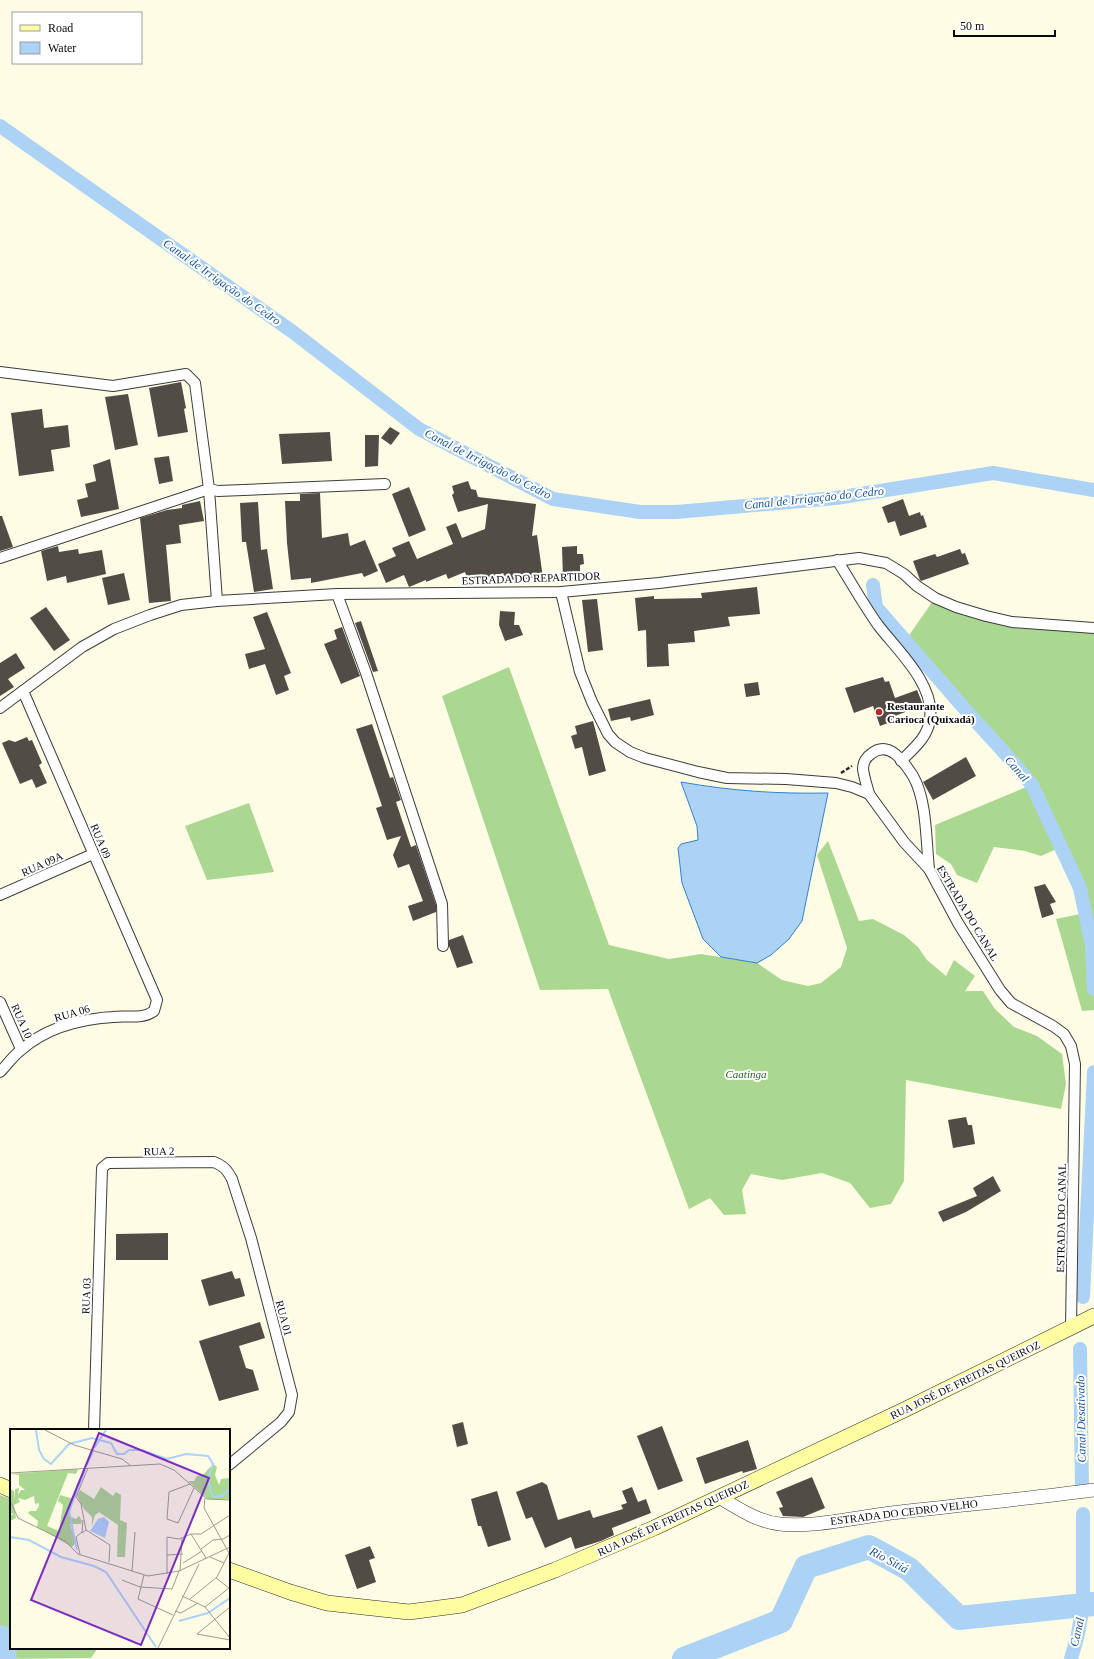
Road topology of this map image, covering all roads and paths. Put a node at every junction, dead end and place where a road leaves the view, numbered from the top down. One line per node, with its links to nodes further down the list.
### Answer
1 (0, 372): 3 (street)
2 (385, 484): 3 (street)
3 (209, 489): 4 (street); 8 (street)
4 (0, 558)
5 (837, 560): 6 (street, ESTRADA DO REPARTIDOR); 9 (street, ESTRADA DO REPARTIDOR); 12 (street)
6 (561, 592): 7 (street, ESTRADA DO REPARTIDOR); 13 (street, ESTRADA DO CANAL)
7 (337, 594): 8 (street, ESTRADA DO REPARTIDOR); 17 (street)
8 (217, 601): 10 (street, ESTRADA DO REPARTIDOR)
9 (1094, 628)
10 (23, 691): 11 (street, ESTRADA DO REPARTIDOR); 14 (street, RUA 09)
11 (0, 708)
12 (901, 761): 13 (street); 15 (street)
13 (869, 794): 15 (street, ESTRADA DO CANAL)
14 (93, 854): 16 (street, RUA 09A); 18 (street, RUA 09)
15 (929, 869): 25 (street, ESTRADA DO CANAL)
16 (0, 895)
17 (443, 946)
18 (157, 1000): 20 (street, RUA 06)
19 (0, 1002): 20 (street, RUA 10)
20 (21, 1049): 21 (street, RUA 06)
21 (0, 1072)
22 (214, 1162): 23 (street, RUA 2); 27 (street, RUA 01)
23 (105, 1164): 26 (street, RUA 03)
24 (1094, 1316): 25 (main road, RUA JOSÉ DE FREITAS QUEIROZ)
25 (1071, 1328): 31 (main road, RUA JOSÉ DE FREITAS QUEIROZ)
26 (94, 1429)
27 (230, 1464)
28 (0, 1486): 29 (main road)
29 (10, 1490)
30 (1094, 1490): 31 (street, ESTRADA DO CEDRO VELHO)
31 (719, 1497): 32 (main road, RUA JOSÉ DE FREITAS QUEIROZ)
32 (230, 1570)

